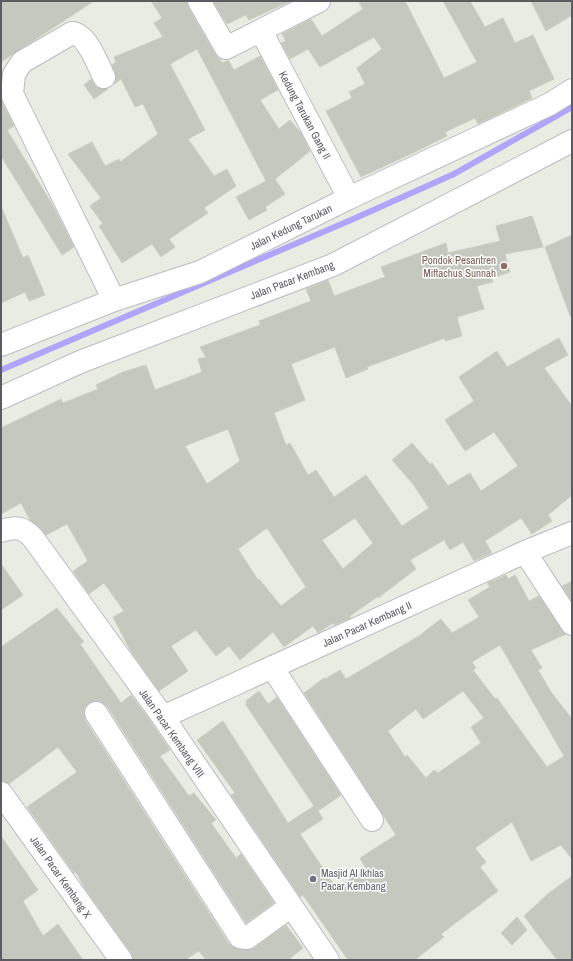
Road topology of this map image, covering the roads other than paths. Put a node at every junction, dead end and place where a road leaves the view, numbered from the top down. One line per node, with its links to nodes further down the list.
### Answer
1 (199, 1): 3 (street)
2 (319, 1): 3 (street)
3 (261, 31): 7 (street, Kedung Tarukan Gang II)
4 (104, 77): 8 (street)
5 (572, 90): 7 (street, Jalan Kedung Tarukan)
6 (572, 141): 10 (street, Jalan Pacar Kembang)
7 (349, 198): 8 (street, Jalan Kedung Tarukan)
8 (114, 300): 9 (street, Jalan Kedung Tarukan)
9 (1, 345)
10 (1, 398)
11 (1, 530): 17 (street, Jalan Pacar Kembang VIII)
12 (572, 532): 13 (street, Jalan Pacar Kembang II)
13 (525, 552): 14 (street); 15 (street, Jalan Pacar Kembang II)
14 (572, 624)
15 (272, 666): 17 (street, Jalan Pacar Kembang II); 19 (street)
16 (96, 713): 20 (street)
17 (163, 717): 20 (street, Jalan Pacar Kembang VIII)
18 (1, 793): 21 (street, Jalan Pacar Kembang X)
19 (372, 820)
20 (291, 906): 22 (street, Jalan Pacar Kembang VIII)
21 (121, 960)
22 (328, 960)

